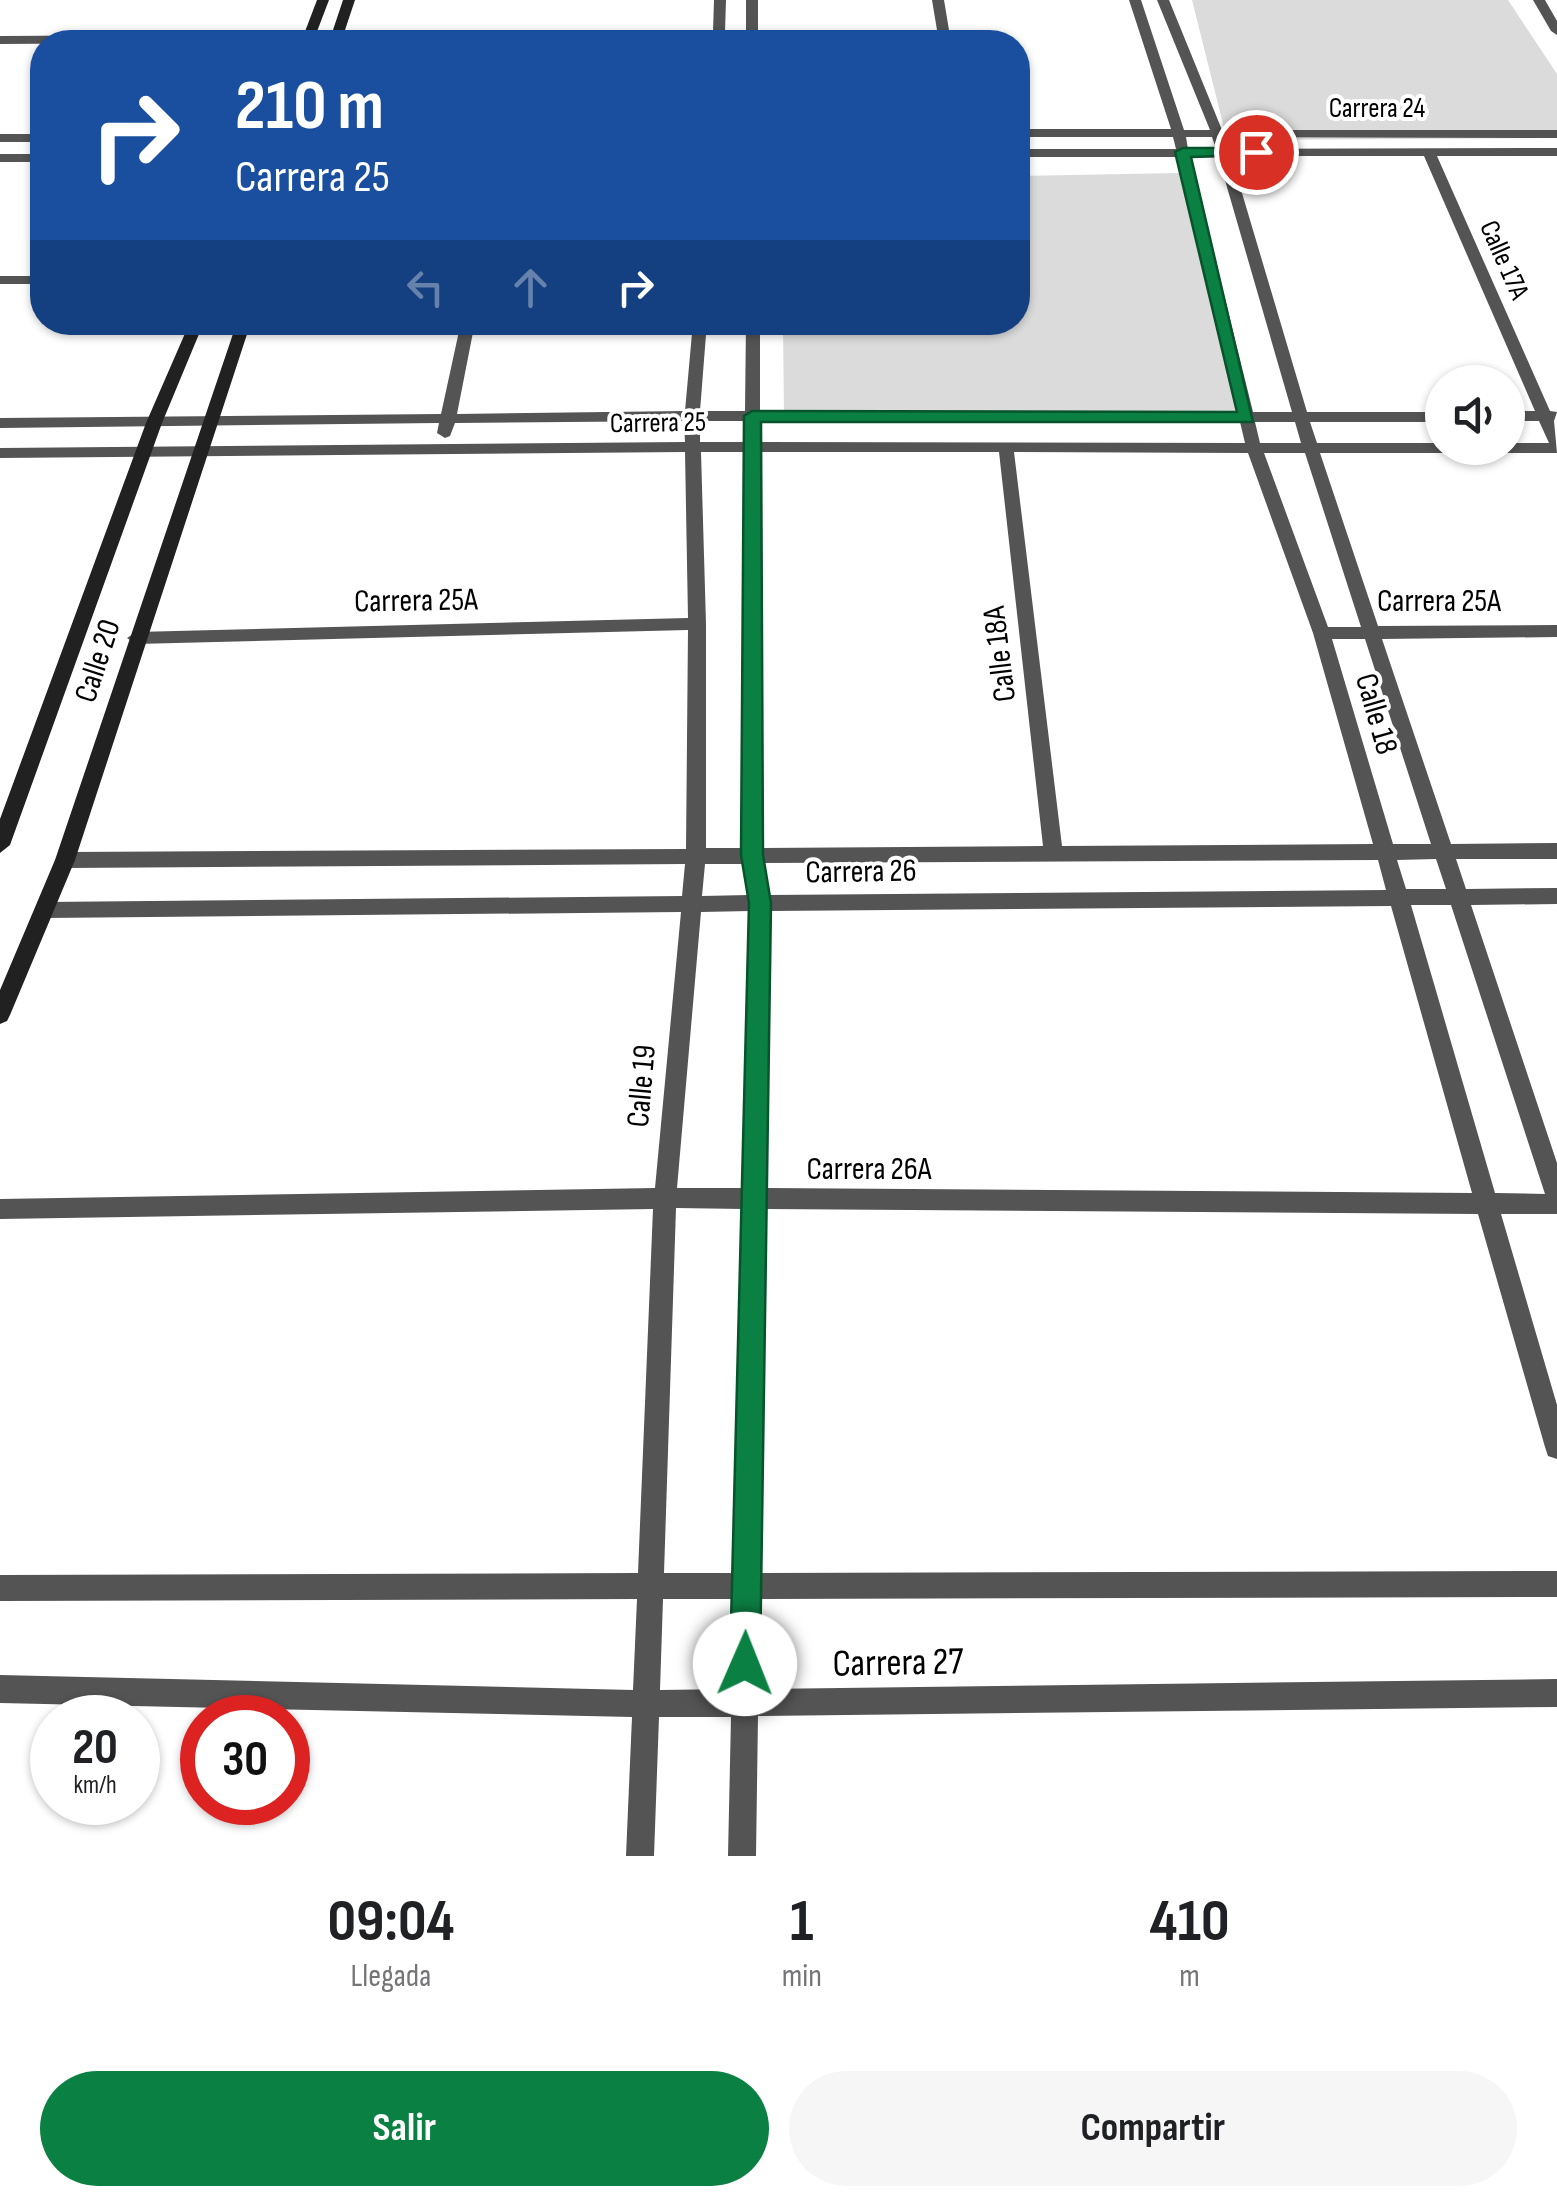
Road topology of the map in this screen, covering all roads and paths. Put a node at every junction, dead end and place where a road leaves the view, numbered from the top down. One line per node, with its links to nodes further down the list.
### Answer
1 (323, 0): 9 (street)
2 (349, 0): 10 (street)
3 (720, 0): 11 (street)
4 (752, 0): 12 (street)
5 (938, 0): 13 (street)
6 (1135, 0): 17 (street, Calle 18)
7 (1164, 0): 18 (street, Calle 18)
8 (1539, 0): 14 (street)
9 (312, 30)
10 (339, 30)
11 (719, 30)
12 (752, 30)
13 (942, 30)
14 (1557, 31)
15 (0, 40): 16 (street)
16 (30, 40)
17 (1178, 132): 18 (street, Carrera 24); 19 (street, Carrera 24); 23 (street, Calle 18)
18 (1217, 132): 20 (street, Carrera 24); 24 (street, Calle 18)
19 (1030, 133)
20 (1557, 134)
21 (0, 138): 22 (street)
22 (30, 138)
23 (1183, 152): 24 (street, Carrera 24); 27 (street, Carrera 24); 42 (street, Calle 18)
24 (1222, 152): 25 (street, Carrera 24); 43 (street, Calle 18)
25 (1429, 152): 26 (street, Carrera 24); 40 (street, Calle 17A)
26 (1557, 152)
27 (1030, 153)
28 (0, 158): 29 (street)
29 (30, 158)
30 (0, 280): 31 (street)
31 (30, 280)
32 (191, 335): 46 (street, Calle 20)
33 (240, 335): 44 (street, Calle 20)
34 (465, 335): 45 (street)
35 (699, 335): 37 (street, Calle 19)
36 (753, 335): 38 (street)
37 (692, 416): 38 (street, Carrera 25); 45 (street, Carrera 25); 49 (street, Calle 19)
38 (752, 416): 42 (street, Carrera 25); 50 (street)
39 (1525, 416): 40 (street)
40 (1551, 416): 48 (street, Calle 17A)
41 (1425, 417): 43 (street, Carrera 25)
42 (1247, 418): 43 (street, Carrera 25); 52 (street, Calle 18)
43 (1301, 418): 53 (street, Calle 18)
44 (212, 420): 45 (street, Carrera 25); 46 (street, Carrera 25); 54 (street, Calle 20)
45 (448, 421): 55 (street)
46 (154, 422): 47 (street, Carrera 25); 57 (street, Calle 20)
47 (0, 423)
48 (1557, 446): 53 (street, Carrera 25)
49 (692, 447): 50 (street, Carrera 25); 55 (street, Carrera 25); 58 (street, Calle 19)
50 (754, 448): 51 (street, Carrera 25); 69 (street)
51 (1006, 448): 52 (street, Carrera 25); 67 (street, Calle 18A)
52 (1254, 448): 53 (street, Carrera 25); 61 (street, Calle 18)
53 (1310, 448): 59 (street, Calle 18)
54 (201, 452): 55 (street, Carrera 25); 57 (street, Carrera 25); 62 (street, Calle 20)
55 (441, 452)
56 (0, 453): 57 (street, Carrera 25)
57 (143, 454): 63 (street, Calle 20)
58 (697, 624): 62 (street, Carrera 25A); 68 (street, Calle 19)
59 (1373, 630): 60 (street, Carrera 25A); 61 (street, Carrera 25A); 65 (street, Calle 18)
60 (1557, 631)
61 (1322, 633): 66 (street, Calle 18)
62 (136, 638): 70 (street, Calle 20)
63 (0, 845)
64 (1557, 851): 65 (street, Carrera 26)
65 (1445, 852): 66 (street, Carrera 26); 72 (street, Calle 18)
66 (1385, 853): 67 (street, Carrera 26); 73 (street, Calle 18)
67 (1053, 854): 69 (street, Carrera 26)
68 (696, 855): 69 (street, Carrera 26); 70 (street, Carrera 26); 75 (street, Calle 19)
69 (752, 855): 74 (street)
70 (64, 860): 76 (street, Calle 20)
71 (1557, 896): 72 (street, Carrera 26)
72 (1459, 897): 73 (street, Carrera 26); 80 (street, Calle 18)
73 (1398, 898): 74 (street, Carrera 26); 81 (street, Calle 18)
74 (760, 903): 75 (street, Carrera 26); 79 (street)
75 (691, 904): 76 (street, Carrera 26); 78 (street, Calle 19)
76 (45, 910): 77 (street, Calle 20)
77 (0, 1015)
78 (665, 1198): 79 (street, Carrera 26A); 82 (street, Carrera 26A); 87 (street, Calle 19)
79 (752, 1201): 81 (street, Carrera 26A); 86 (street)
80 (1557, 1201): 81 (street, Carrera 26A)
81 (1487, 1205): 83 (street, Calle 18)
82 (0, 1210)
83 (1557, 1447)
84 (1557, 1584): 86 (street)
85 (0, 1588): 87 (street)
86 (746, 1588): 87 (street); 90 (street)
87 (650, 1589): 91 (street, Calle 19)
88 (0, 1688): 91 (street, Carrera 27)
89 (1557, 1693): 90 (street, Carrera 27)
90 (745, 1702): 91 (street, Carrera 27); 93 (street)
91 (646, 1704): 92 (street, Calle 19)
92 (640, 1856)
93 (742, 1856)

